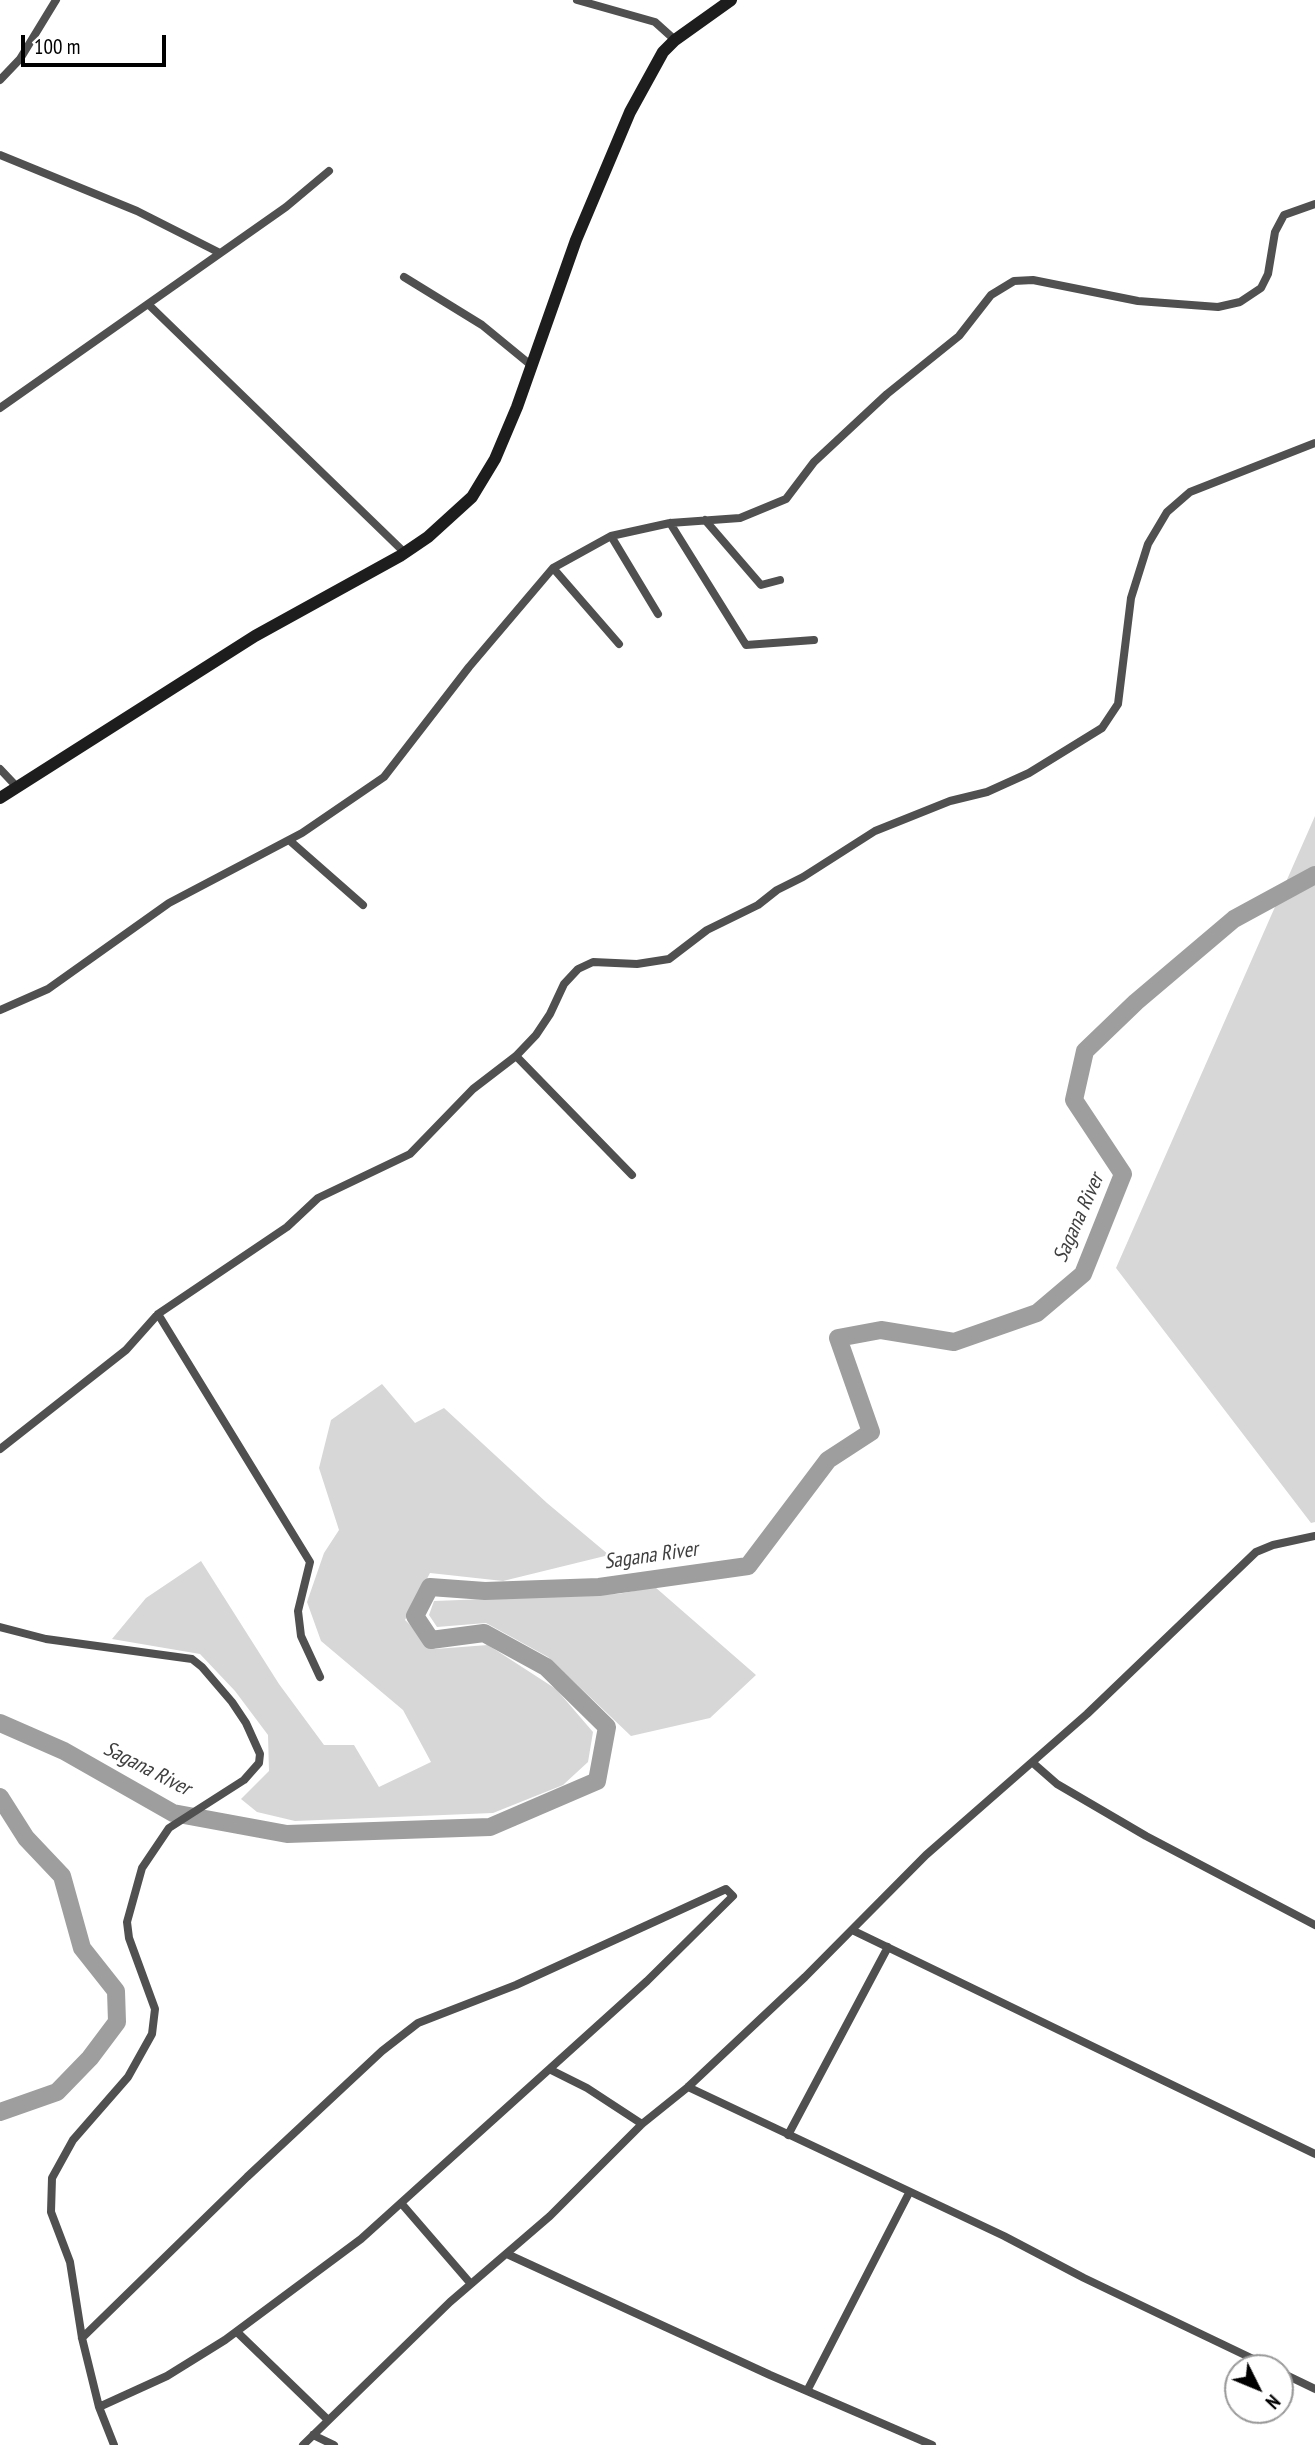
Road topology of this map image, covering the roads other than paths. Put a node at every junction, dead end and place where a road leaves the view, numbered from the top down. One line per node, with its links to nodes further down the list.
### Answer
1 (56, 0): 5 (street)
2 (577, 0): 4 (street)
3 (731, 0): 4 (street)
4 (675, 40): 12 (street)
5 (0, 80)
6 (0, 155): 9 (street)
7 (329, 171): 9 (street)
8 (1315, 204): 15 (street)
9 (218, 252): 11 (street)
10 (404, 277): 12 (street)
11 (149, 305): 13 (street); 18 (street)
12 (532, 366): 18 (street)
13 (0, 408)
14 (1315, 443): 30 (street)
15 (705, 520): 16 (street); 20 (street)
16 (670, 523): 17 (street); 22 (street)
17 (611, 536): 19 (street); 21 (street)
18 (405, 553): 25 (street)
19 (553, 569): 23 (street); 27 (street)
20 (780, 580)
21 (658, 614)
22 (814, 640)
23 (619, 644)
24 (0, 769): 25 (street)
25 (17, 787): 26 (street)
26 (0, 799)
27 (289, 840): 28 (street); 29 (street)
28 (363, 905)
29 (0, 1010)
30 (516, 1056): 31 (street); 32 (street)
31 (632, 1175)
32 (158, 1314): 33 (street); 36 (street)
33 (0, 1449)
34 (1315, 1536): 37 (street)
35 (0, 1627): 51 (street)
36 (320, 1676)
37 (1033, 1763): 38 (street); 39 (street)
38 (1315, 1925)
39 (852, 1930): 40 (street); 42 (street)
40 (888, 1947): 44 (street); 45 (street)
41 (551, 2070): 43 (street); 47 (street); 51 (street)
42 (688, 2087): 43 (street); 44 (street)
43 (642, 2124): 48 (street)
44 (788, 2135): 46 (street)
45 (1315, 2154)
46 (909, 2193): 52 (street); 55 (street)
47 (401, 2203): 49 (street); 50 (street)
48 (507, 2254): 49 (street); 55 (street)
49 (471, 2284): 57 (street)
50 (237, 2332): 56 (street); 57 (street)
51 (82, 2338): 56 (street)
52 (1243, 2354)
53 (1294, 2379): 54 (street)
54 (1315, 2389)
55 (807, 2391): 62 (street)
56 (99, 2407): 59 (street)
57 (328, 2420): 58 (street)
58 (313, 2435): 60 (street); 61 (street)
59 (114, 2445)
60 (303, 2445)
61 (334, 2445)
62 (932, 2445)

